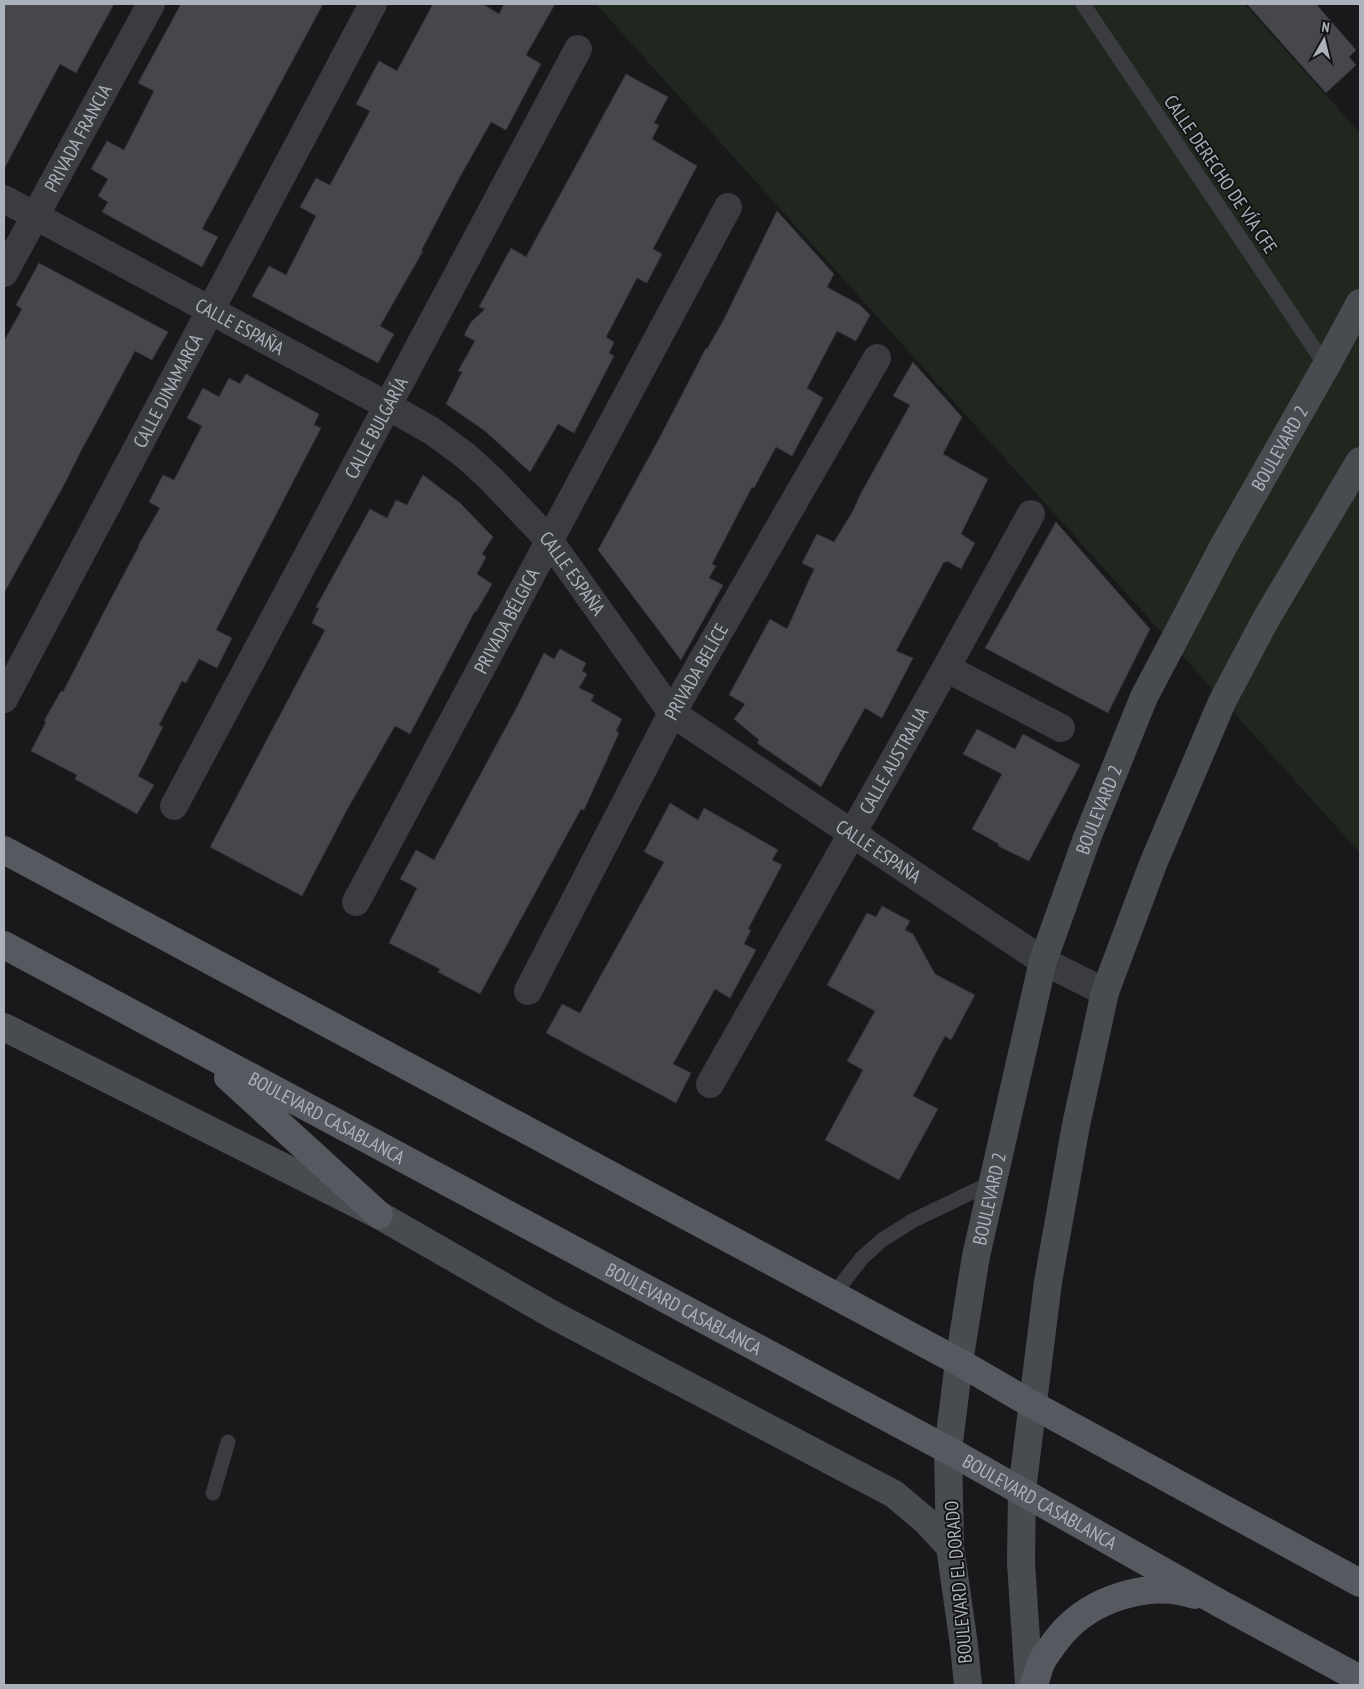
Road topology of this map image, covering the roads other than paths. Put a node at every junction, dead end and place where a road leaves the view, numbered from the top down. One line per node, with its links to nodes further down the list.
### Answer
1 (151, 4): 7 (street, PRIVADA FRANCIA)
2 (373, 4): 10 (street, CALLE DINAMARCA)
3 (1083, 4): 12 (lane, CALLE DERECHO DE VÍA CFE)
4 (578, 49): 13 (street, CALLE BULGARÍA)
5 (4, 199): 7 (street, CALLE ESPAÑA)
6 (728, 207): 16 (street, PRIVADA BÉLGICA)
7 (35, 216): 8 (street, PRIVADA FRANCIA); 10 (street, CALLE ESPAÑA)
8 (4, 273)
9 (1360, 303): 12 (main road, BOULEVARD 2)
10 (210, 310): 13 (street, CALLE ESPAÑA); 18 (street, CALLE DINAMARCA)
11 (877, 358): 19 (street, PRIVADA BELÍCE)
12 (1326, 366): 26 (main road, BOULEVARD 2)
13 (388, 406): 16 (street, CALLE ESPAÑA); 21 (street, CALLE BULGARÍA)
14 (1360, 461): 28 (main road)
15 (1031, 514): 17 (street, CALLE AUSTRALIA)
16 (549, 540): 19 (street, CALLE ESPAÑA); 24 (street, PRIVADA BÉLGICA)
17 (946, 668): 20 (street); 22 (street, CALLE AUSTRALIA)
18 (4, 699)
19 (672, 713): 22 (street, CALLE ESPAÑA); 27 (street, PRIVADA BELÍCE)
20 (1061, 728)
21 (174, 806)
22 (851, 834): 26 (street, CALLE ESPAÑA); 31 (street, CALLE AUSTRALIA)
23 (4, 850): 34 (main road)
24 (356, 902)
25 (4, 944): 30 (main road, BOULEVARD CASABLANCA)
26 (1043, 961): 28 (street, CALLE ESPAÑA); 32 (main road, BOULEVARD 2)
27 (528, 991)
28 (1105, 992): 36 (main road)
29 (4, 1027): 33 (main road)
30 (199, 1050): 33 (main road); 38 (main road, BOULEVARD CASABLANCA)
31 (710, 1084)
32 (993, 1182): 34 (lane); 35 (main road, BOULEVARD 2)
33 (379, 1215): 41 (main road)
34 (833, 1295): 35 (main road)
35 (959, 1362): 36 (main road); 38 (main road, BOULEVARD 2)
36 (1033, 1405): 39 (main road); 42 (main road)
37 (228, 1442): 40 (lane)
38 (948, 1450): 39 (main road, BOULEVARD CASABLANCA); 41 (main road, BOULEVARD EL DORADO)
39 (1022, 1490): 43 (main road, BOULEVARD CASABLANCA); 46 (main road)
40 (213, 1492)
41 (950, 1547): 45 (main road, BOULEVARD EL DORADO)
42 (1360, 1583)
43 (1221, 1604): 44 (main road, BOULEVARD CASABLANCA); 47 (main road)
44 (1360, 1679)
45 (968, 1685)
46 (1029, 1685)
47 (1034, 1685)

